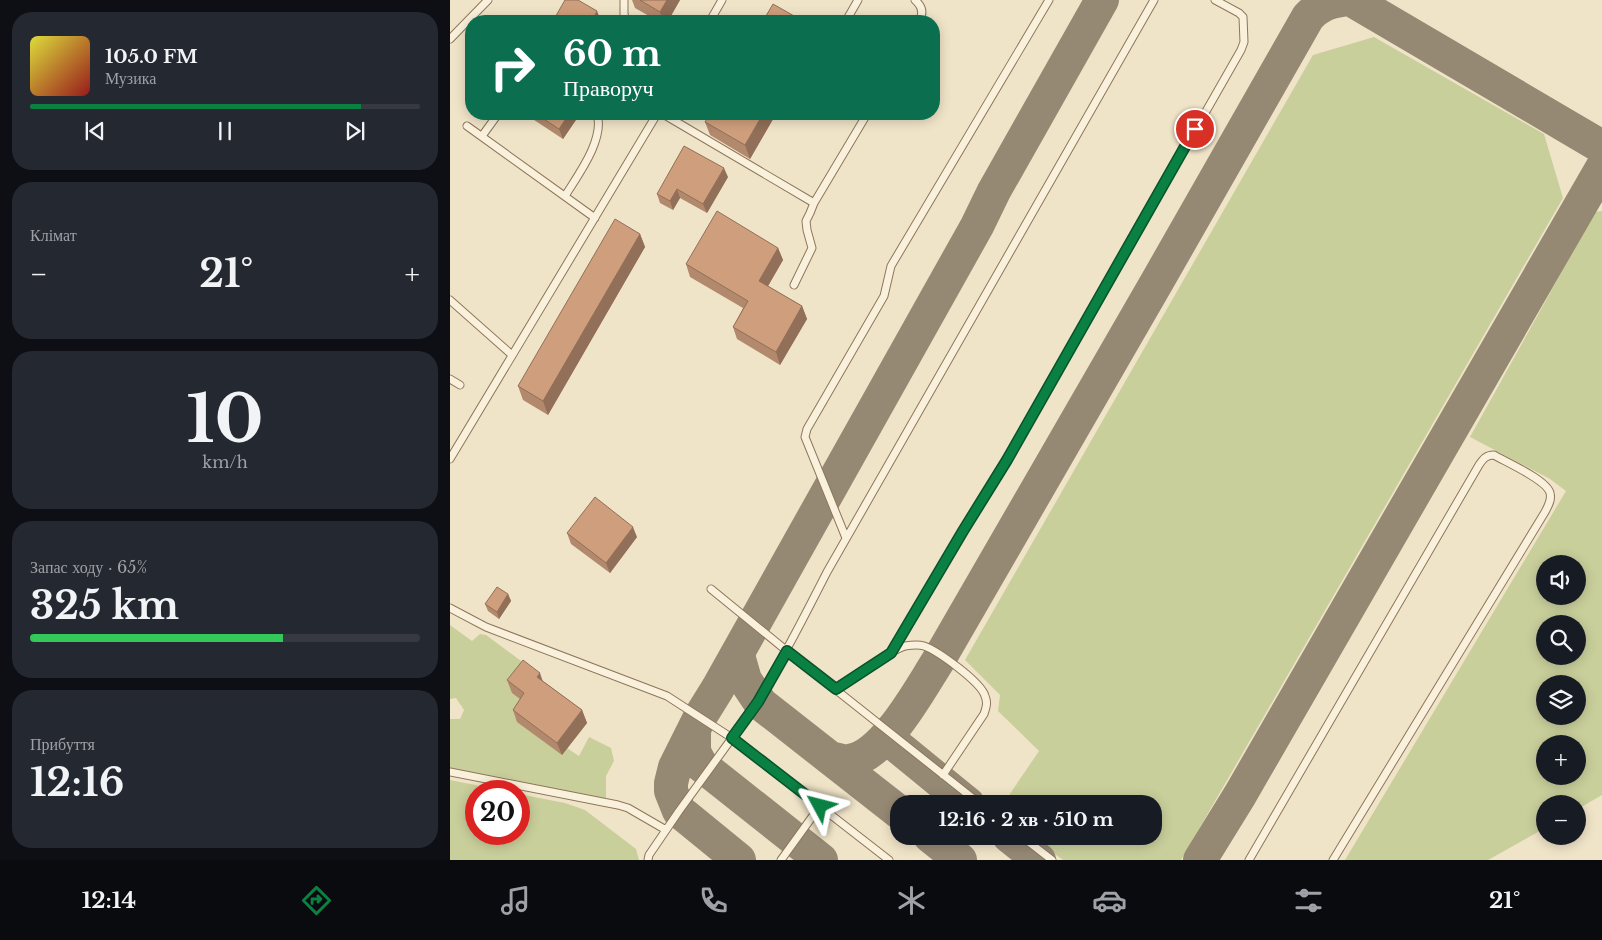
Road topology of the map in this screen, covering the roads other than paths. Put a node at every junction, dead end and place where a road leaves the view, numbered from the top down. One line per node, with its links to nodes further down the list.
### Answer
1 (488, 0): 9 (lane)
2 (624, 0): 10 (lane)
3 (722, 0): 11 (lane)
4 (858, 0): 12 (lane)
5 (915, 0): 13 (lane)
6 (1049, 0): 32 (lane)
7 (1154, 0): 32 (lane)
8 (1215, 0): 36 (lane)
9 (473, 15)
10 (624, 15)
11 (713, 15)
12 (849, 15)
13 (922, 15)
14 (465, 24): 15 (lane)
15 (450, 39)
16 (494, 120): 22 (lane)
17 (598, 120): 23 (lane)
18 (653, 120): 25 (lane)
19 (673, 120): 24 (lane)
20 (864, 120): 24 (lane)
21 (467, 126): 22 (lane)
22 (482, 136): 23 (lane)
23 (565, 196): 25 (lane)
24 (814, 203): 26 (lane)
25 (596, 218): 28 (lane)
26 (794, 285)
27 (450, 300): 28 (lane)
28 (512, 355): 31 (lane)
29 (450, 379): 30 (lane)
30 (460, 385)
31 (450, 459)
32 (846, 538): 35 (lane)
33 (711, 589): 35 (lane)
34 (450, 608): 38 (lane)
35 (787, 651): 37 (lane); 38 (lane)
36 (891, 653): 37 (lane); 40 (lane)
37 (836, 689): 40 (lane)
38 (732, 738): 42 (lane); 43 (lane)
39 (450, 772): 43 (lane)
40 (943, 775): 41 (lane)
41 (969, 795)
42 (820, 806): 46 (lane); 47 (lane)
43 (666, 830): 45 (lane)
44 (1033, 845): 48 (lane)
45 (648, 860)
46 (781, 860)
47 (889, 860)
48 (1052, 860)
49 (1249, 860): 50 (lane)
50 (1332, 860)

